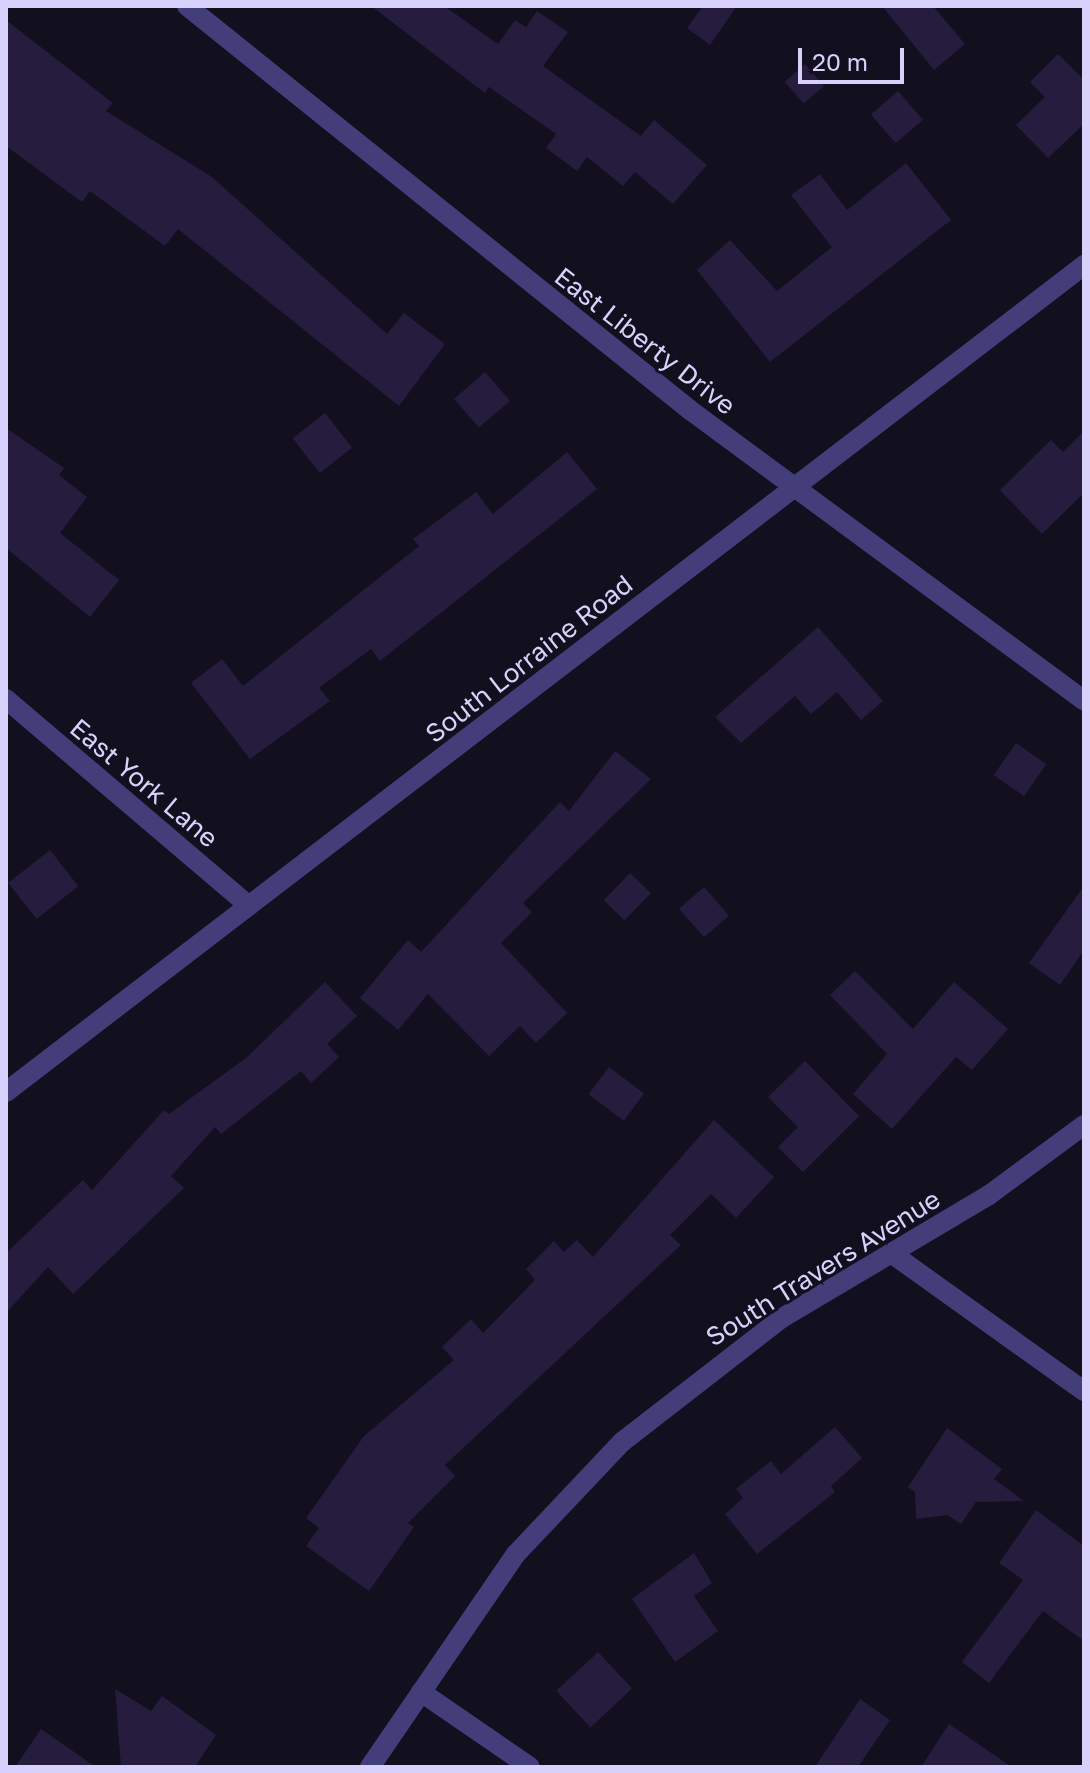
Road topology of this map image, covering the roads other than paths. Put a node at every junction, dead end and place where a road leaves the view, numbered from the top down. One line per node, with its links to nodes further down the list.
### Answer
1 (187, 6): 3 (street, East Liberty Drive)
2 (1084, 265): 3 (street, South Lorraine Road)
3 (795, 488): 5 (street, East Liberty Drive); 6 (street, South Lorraine Road)
4 (6, 699): 6 (street, East York Lane)
5 (1084, 700)
6 (249, 906): 7 (street, South Lorraine Road)
7 (6, 1092)
8 (1084, 1125): 9 (street, South Travers Avenue)
9 (891, 1253): 10 (street); 11 (street, South Travers Avenue)
10 (1084, 1391)
11 (421, 1692): 12 (street, South Travers Avenue); 13 (street)
12 (370, 1767)
13 (530, 1767)

